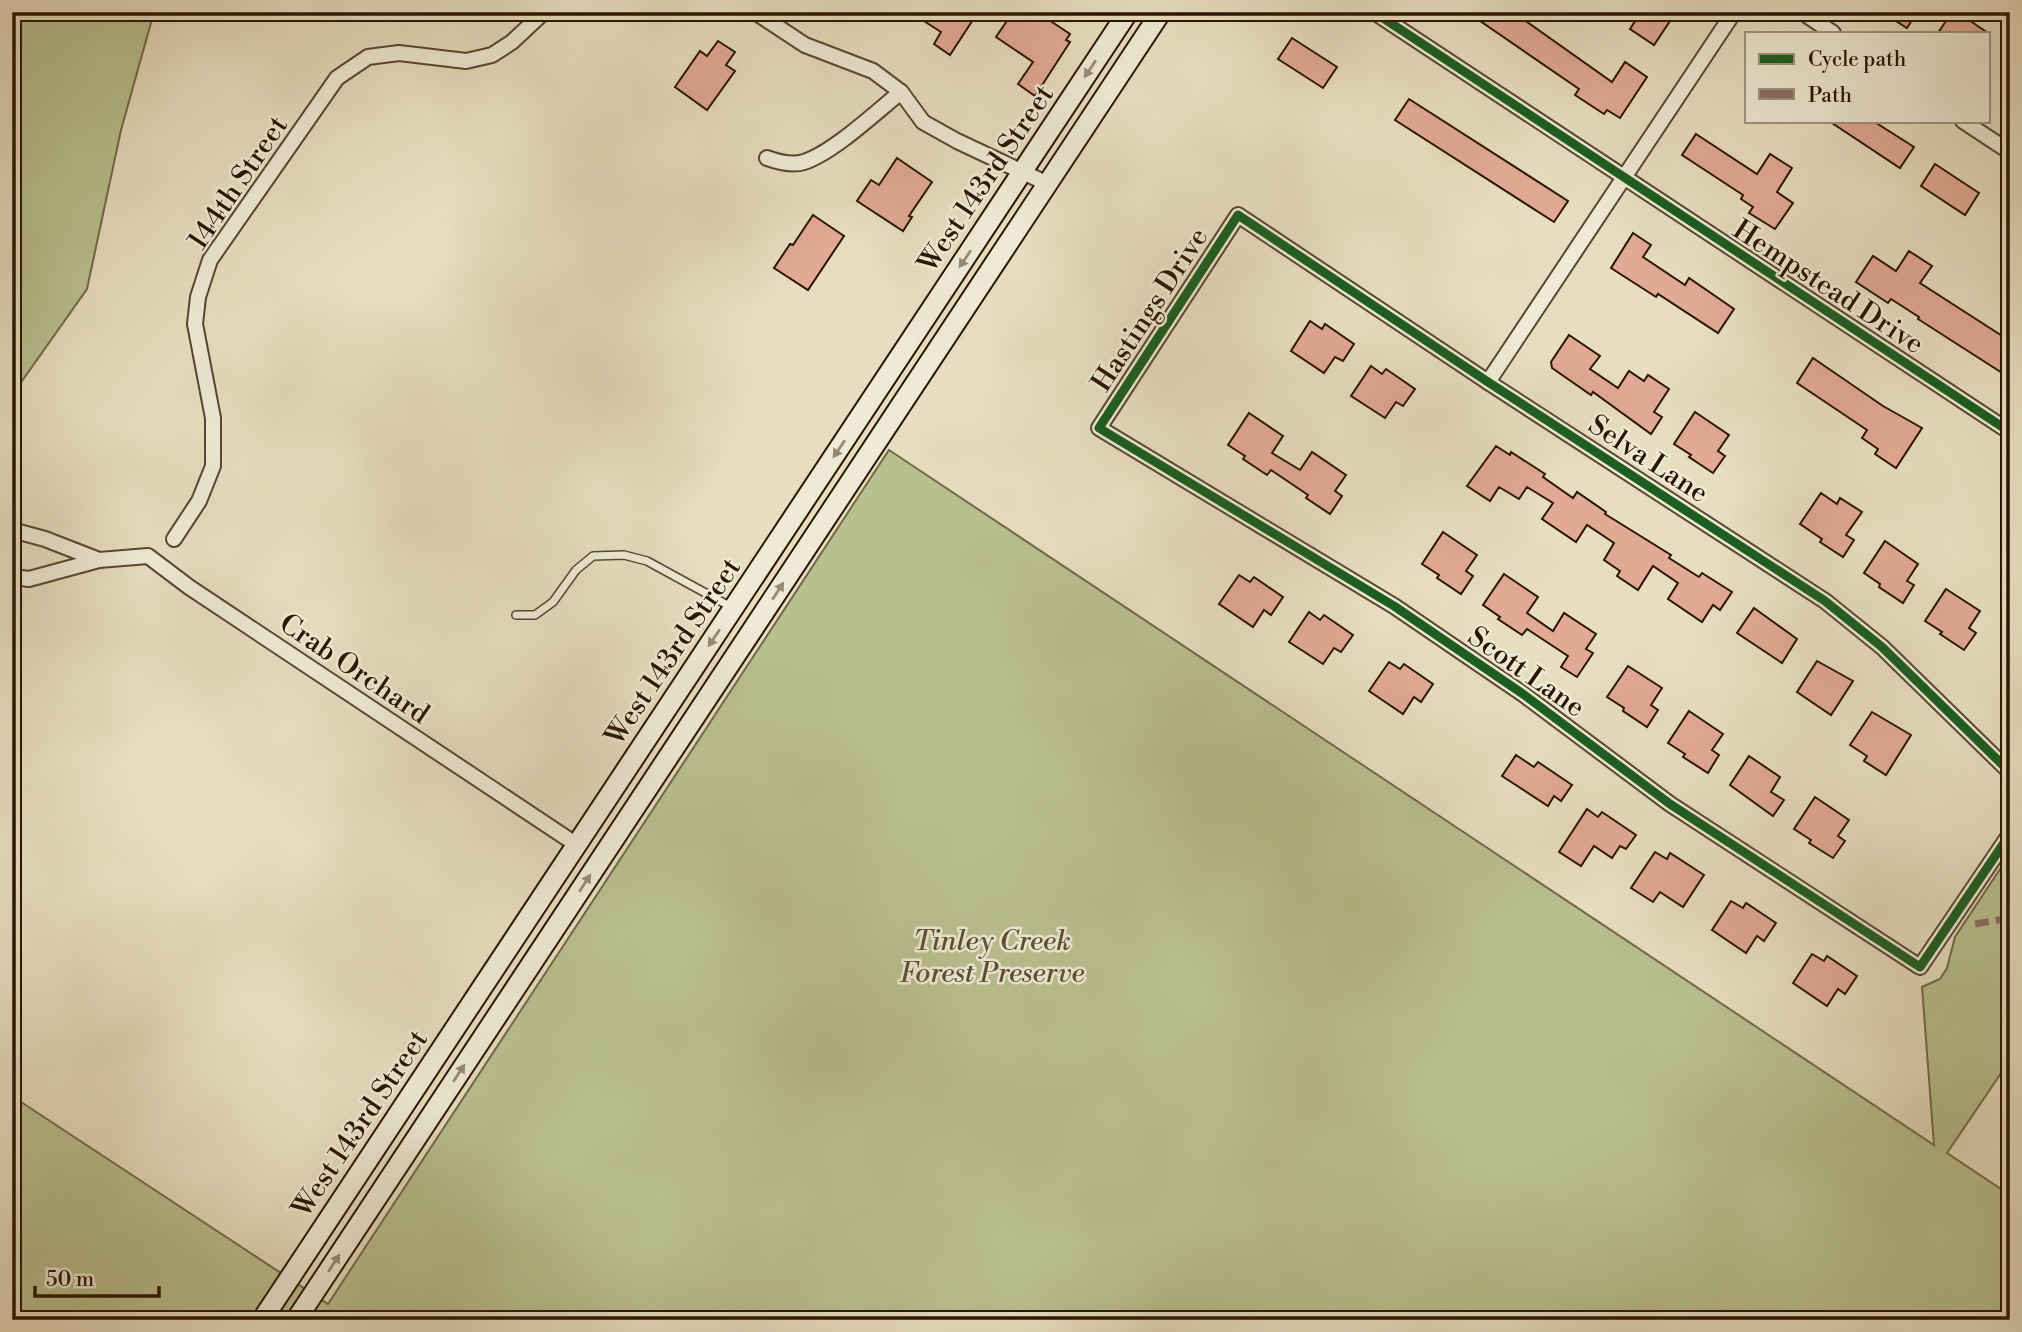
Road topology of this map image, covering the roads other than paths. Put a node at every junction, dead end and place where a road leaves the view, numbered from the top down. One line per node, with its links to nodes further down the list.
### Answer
1 (544, 12): 21 (street, 144th Street)
2 (755, 12): 9 (street)
3 (1128, 12): 13 (main road, West 143rd Street, one-way to 13)
4 (1161, 12): 15 (main road, West 143rd Street)
5 (1374, 12): 14 (street, Hempstead Drive)
6 (1734, 12): 14 (street)
7 (1802, 12): 8 (street)
8 (1832, 32)
9 (901, 92): 12 (street); 13 (street)
10 (1965, 122): 11 (street)
11 (2010, 152)
12 (767, 158)
13 (1023, 171): 15 (street); 24 (main road, West 143rd Street, one-way to 24)
14 (1624, 178): 17 (street); 19 (street, Hempstead Drive)
15 (1048, 184): 30 (main road, West 143rd Street, one-way to 15)
16 (1238, 215): 17 (street, Selva Lane); 18 (street, Hastings Drive)
17 (1488, 382): 26 (street, Selva Lane)
18 (1098, 428): 27 (street, Scott Lane)
19 (2010, 432)
20 (12, 530): 22 (street, Crab Orchard)
21 (174, 538)
22 (99, 560): 23 (street, Crab Orchard); 28 (street, Crab Orchard)
23 (12, 577)
24 (733, 608): 25 (lane); 28 (main road, West 143rd Street, one-way to 28)
25 (516, 615)
26 (2010, 772)
27 (2010, 834)
28 (577, 845): 29 (main road, West 143rd Street)
29 (262, 1320)
30 (296, 1320)

